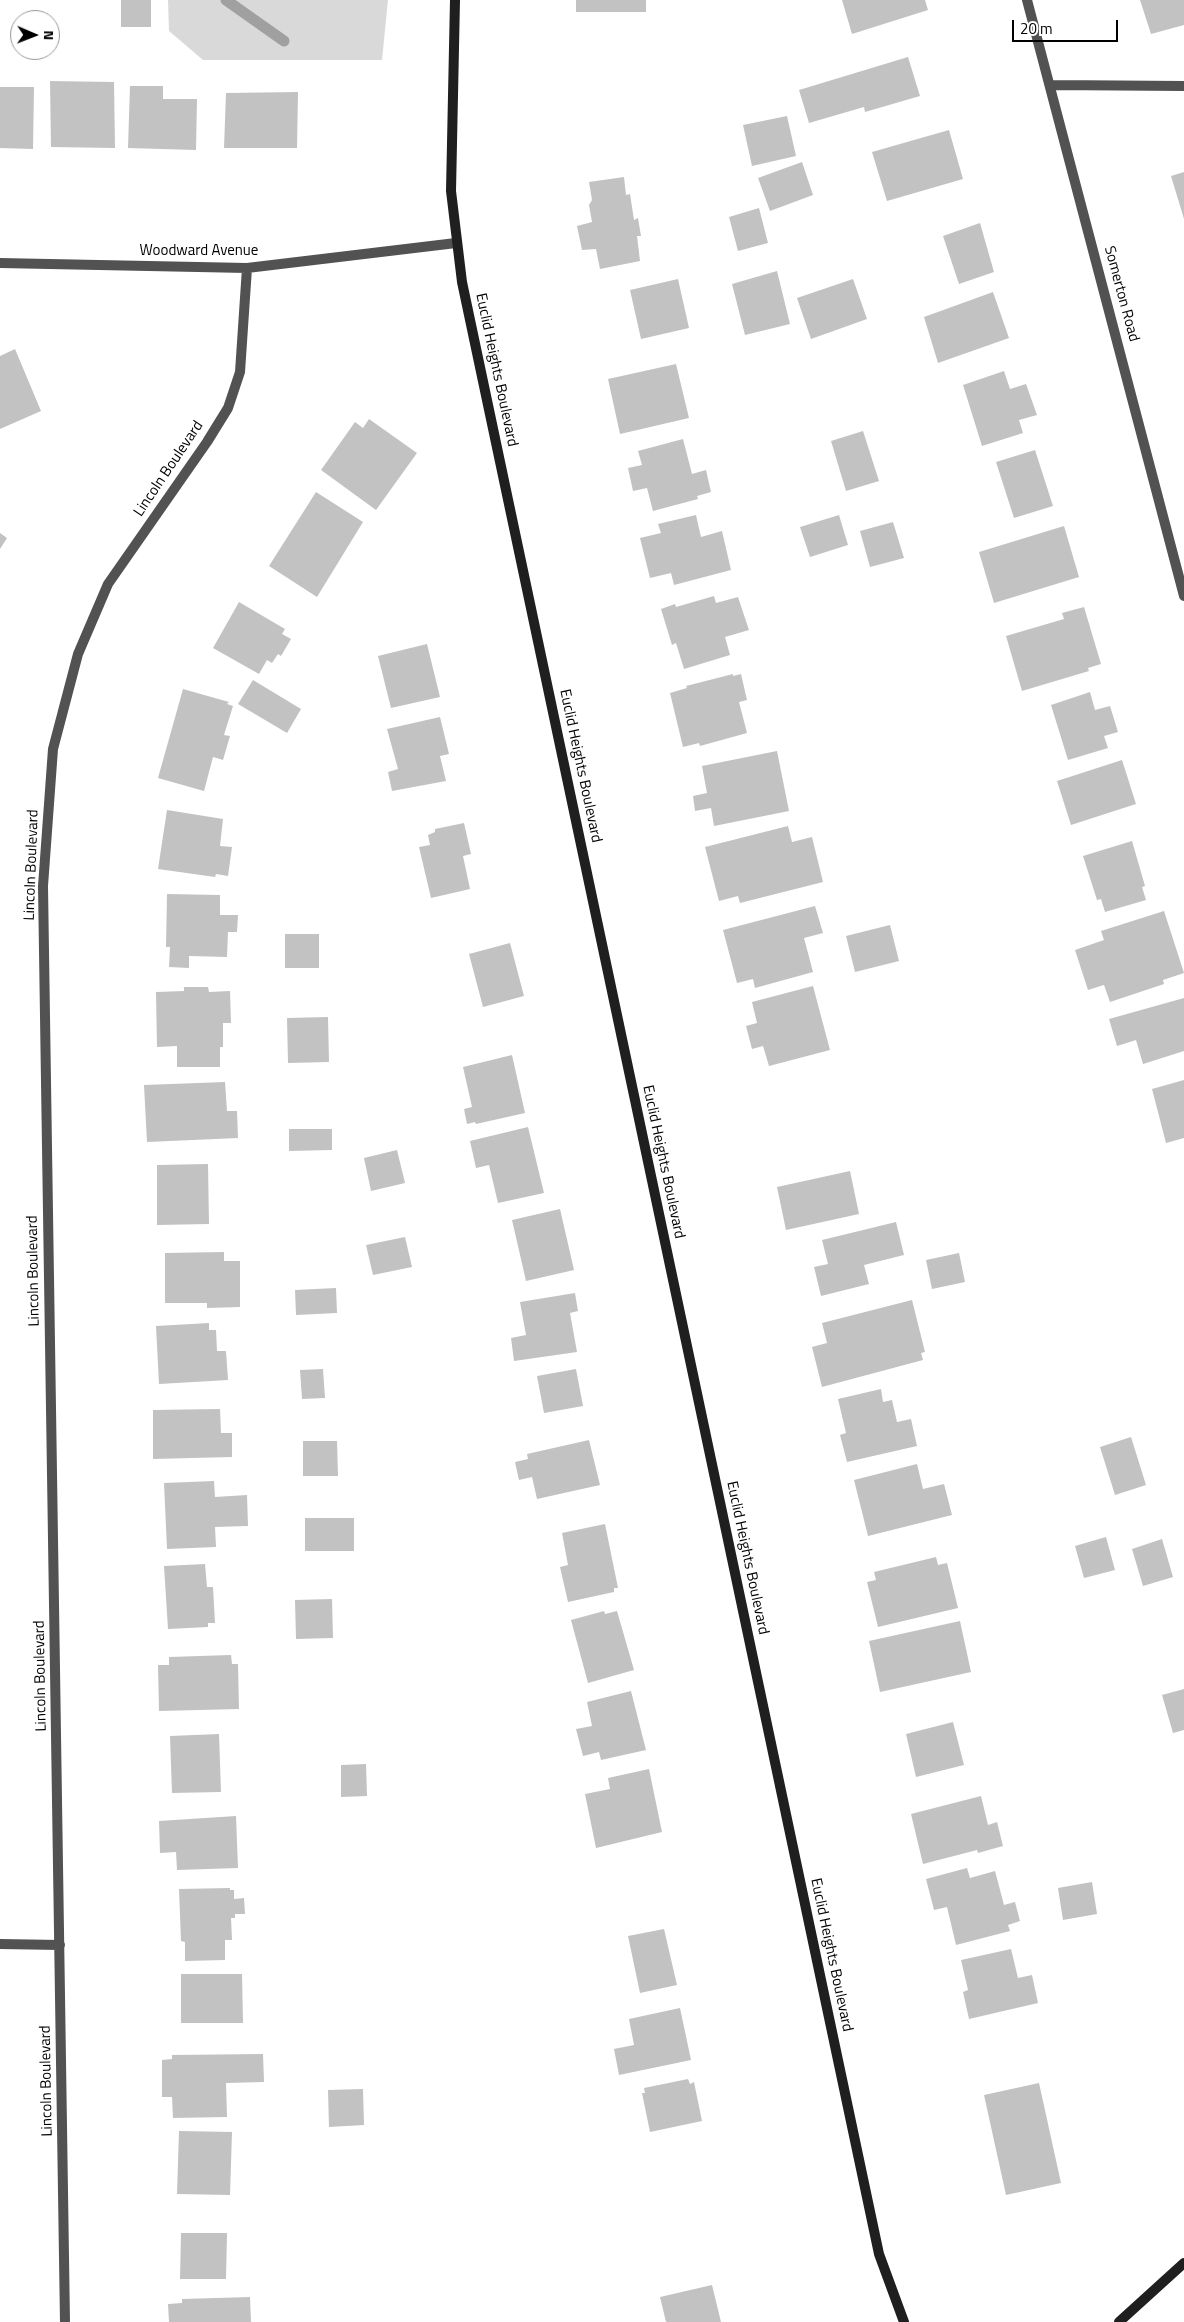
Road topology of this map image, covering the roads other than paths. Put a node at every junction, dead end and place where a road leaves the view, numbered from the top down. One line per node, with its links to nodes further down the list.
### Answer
1 (455, 0): 5 (street, Euclid Heights Boulevard)
2 (1027, 0): 3 (street, Somerton Road)
3 (1051, 85): 4 (street); 8 (street, Somerton Road)
4 (1184, 86)
5 (456, 242): 7 (street, Woodward Avenue); 13 (street, Euclid Heights Boulevard)
6 (0, 263): 7 (street, Woodward Avenue)
7 (247, 268): 10 (street, Lincoln Boulevard)
8 (1184, 596)
9 (0, 1944): 10 (street)
10 (60, 1945): 12 (street, Lincoln Boulevard)
11 (1184, 2263): 14 (street)
12 (65, 2322)
13 (904, 2322)
14 (1119, 2322)

